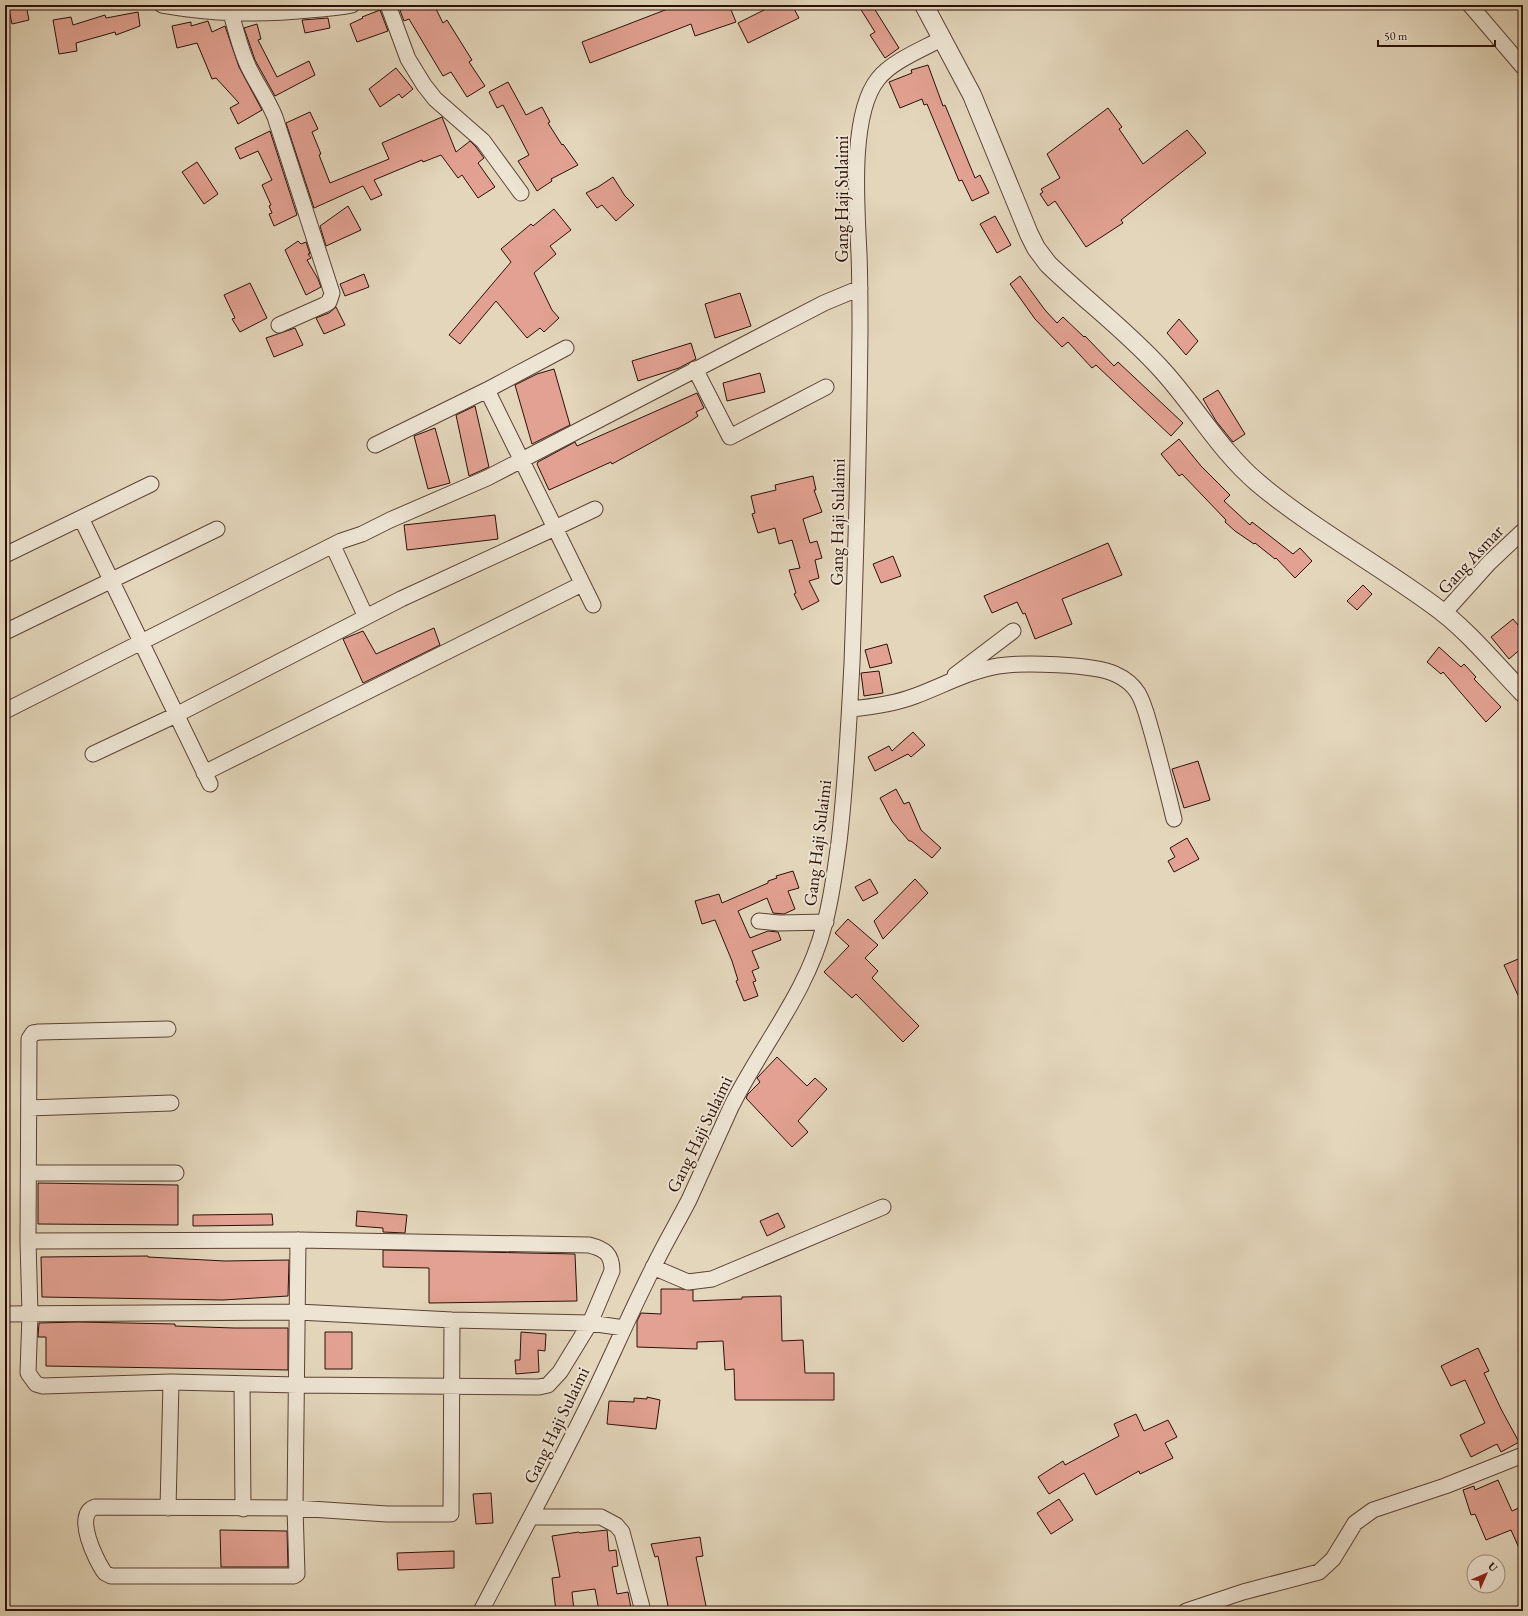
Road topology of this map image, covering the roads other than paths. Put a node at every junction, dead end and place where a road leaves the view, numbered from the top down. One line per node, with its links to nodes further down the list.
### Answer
1 (163, 5): 6 (street)
2 (388, 5): 9 (street)
3 (924, 5): 7 (street)
4 (1470, 5): 8 (street)
5 (347, 6): 6 (street)
6 (231, 14): 11 (street)
7 (943, 38): 10 (street, Gang Haji Sulaimi); 29 (street)
8 (1523, 67)
9 (521, 193)
10 (860, 288): 13 (street); 36 (street, Gang Haji Sulaimi)
11 (279, 325)
12 (566, 348): 15 (street)
13 (695, 369): 14 (street); 17 (street)
14 (826, 387)
15 (487, 390): 16 (street); 17 (street)
16 (375, 445)
17 (521, 460): 21 (street); 24 (street)
18 (151, 484): 20 (street)
19 (594, 509): 21 (street)
20 (81, 518): 25 (street); 26 (street)
21 (555, 528): 27 (street); 30 (street)
22 (217, 529): 26 (street)
23 (1523, 530): 29 (street, Gang Asmar)
24 (333, 546): 30 (street); 33 (street)
25 (5, 555)
26 (110, 581): 32 (street); 33 (street)
27 (582, 584): 28 (street); 38 (street)
28 (593, 605)
29 (1444, 613): 35 (street)
30 (366, 617): 38 (street)
31 (1013, 631): 34 (street)
32 (5, 632)
33 (141, 642): 37 (street); 38 (street)
34 (945, 683): 36 (street); 40 (street)
35 (1523, 694)
36 (850, 709): 42 (street, Gang Haji Sulaimi)
37 (5, 711)
38 (176, 715): 39 (street)
39 (94, 754)
40 (1174, 819)
41 (759, 920): 42 (street)
42 (826, 922): 51 (street, Gang Haji Sulaimi)
43 (168, 1029): 45 (street)
44 (171, 1103): 45 (street)
45 (29, 1108): 46 (street)
46 (29, 1173): 47 (street); 50 (street)
47 (176, 1173)
48 (883, 1207): 51 (street)
49 (298, 1240): 50 (street); 52 (street); 56 (street)
50 (28, 1241): 54 (street)
51 (653, 1267): 57 (street, Gang Haji Sulaimi)
52 (298, 1312): 54 (street); 55 (street); 60 (street)
53 (5, 1314): 54 (street)
54 (30, 1314): 58 (street)
55 (452, 1320): 56 (street); 61 (street)
56 (590, 1323): 57 (street); 61 (street)
57 (624, 1328): 66 (street, Gang Haji Sulaimi)
58 (171, 1382): 59 (street); 63 (street)
59 (242, 1384): 60 (street); 65 (street)
60 (298, 1385): 61 (street); 64 (street)
61 (451, 1386): 64 (street)
62 (1523, 1455): 69 (street)
63 (168, 1508): 64 (street); 65 (street)
64 (295, 1508): 65 (street)
65 (243, 1509)
66 (531, 1517): 67 (street, Gang Haji Sulaimi); 68 (street)
67 (481, 1611)
68 (644, 1611)
69 (1186, 1611)

